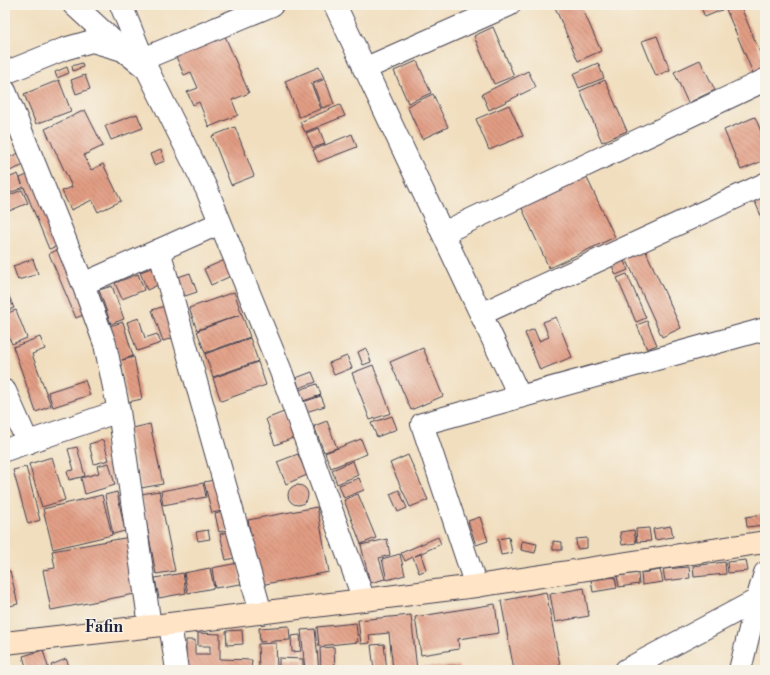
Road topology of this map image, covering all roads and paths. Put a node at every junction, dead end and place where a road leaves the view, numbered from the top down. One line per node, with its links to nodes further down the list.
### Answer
1 (74, 5): 6 (street)
2 (121, 5): 7 (street)
3 (272, 5): 7 (street)
4 (335, 5): 8 (street)
5 (509, 5): 8 (street)
6 (123, 50): 7 (street); 9 (street)
7 (145, 64): 13 (street)
8 (364, 69): 14 (street)
9 (5, 73)
10 (765, 80): 14 (street)
11 (5, 91): 16 (street)
12 (765, 184): 17 (street)
13 (220, 223): 15 (street); 27 (street)
14 (443, 233): 17 (street)
15 (159, 250): 16 (street); 29 (street)
16 (83, 284): 21 (street)
17 (481, 314): 20 (street)
18 (765, 329): 20 (street)
19 (5, 391): 22 (street)
20 (520, 397): 26 (street)
21 (119, 412): 22 (street); 30 (street)
22 (28, 443): 23 (street)
23 (5, 450)
24 (765, 542): 26 (main road)
25 (765, 573): 28 (street)
26 (476, 586): 27 (main road)
27 (364, 600): 29 (main road)
28 (757, 600): 33 (street); 34 (street)
29 (262, 612): 30 (main road)
30 (160, 625): 31 (main road); 32 (street)
31 (5, 643)
32 (177, 670)
33 (626, 670)
34 (740, 670)

